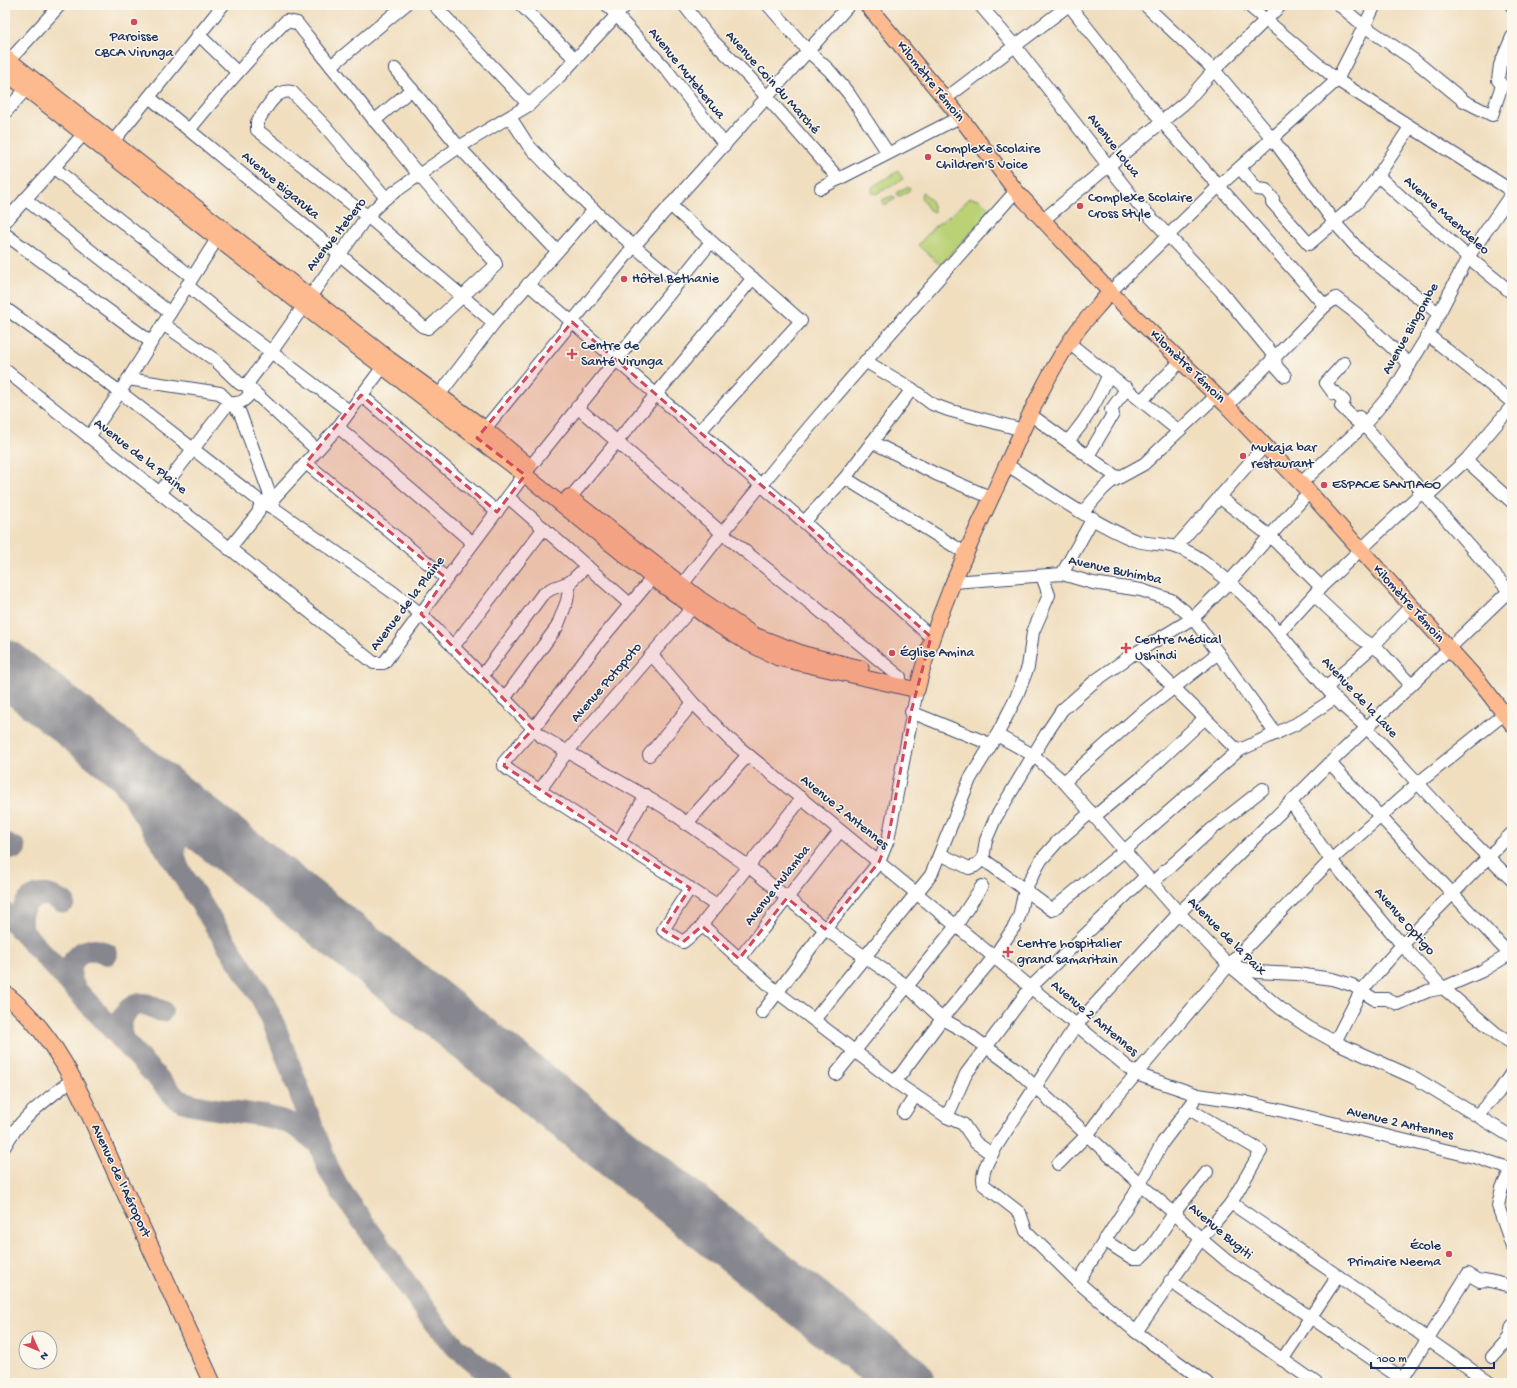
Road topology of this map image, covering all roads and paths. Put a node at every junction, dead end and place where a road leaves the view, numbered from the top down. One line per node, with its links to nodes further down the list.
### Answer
1 (60, 5): 27 (street)
2 (223, 5): 22 (street)
3 (405, 5): 28 (street)
4 (434, 5): 38 (street)
5 (521, 5): 26 (street)
6 (607, 5): 19 (street, Avenue Muteberwa)
7 (626, 5): 19 (street, Avenue Itebero)
8 (684, 5): 36 (street, Avenue Coin du Marché)
9 (768, 5): 25 (street)
10 (850, 5): 25 (street)
11 (867, 5): 37 (main road, Kilomètre Témoin)
12 (980, 5): 24 (street, Avenue Lowa)
13 (1069, 5): 24 (street); 43 (street)
14 (1145, 5): 30 (street)
15 (1248, 5): 20 (street)
16 (1281, 5): 20 (street)
17 (1339, 5): 21 (street)
18 (1375, 5): 21 (street)
19 (616, 15): 26 (street, Avenue Itebero); 48 (street, Avenue Muteberwa)
20 (1266, 21): 30 (street); 32 (street)
21 (1364, 26): 23 (street); 32 (street)
22 (198, 34): 31 (street); 35 (street)
23 (1512, 37)
24 (1014, 45): 37 (street); 52 (street, Avenue Lowa)
25 (808, 51): 36 (street); 51 (street)
26 (576, 59): 38 (street, Avenue Itebero)
27 (6, 64): 33 (main road)
28 (331, 66): 31 (street); 42 (street)
29 (395, 68): 34 (street)
30 (1214, 70): 43 (street); 47 (street)
31 (237, 72): 46 (street)
32 (1337, 80): 44 (street); 47 (street)
33 (30, 84): 39 (street); 45 (main road)
34 (412, 89): 42 (street); 50 (street)
35 (149, 97): 46 (street, Avenue Bigaruka); 49 (street)
36 (767, 98): 48 (street); 57 (street, Avenue Coin du Marché)
37 (945, 99): 41 (main road, Kilomètre Témoin)
38 (529, 105): 40 (street, Avenue Itebero)
39 (5, 113)
40 (510, 117): 50 (street, Avenue Itebero); 65 (street)
41 (960, 117): 51 (street); 60 (main road, Kilomètre Témoin)
42 (374, 121): 55 (street)
43 (1163, 123): 52 (street); 58 (street)
44 (1410, 127): 56 (street); 61 (street)
45 (88, 129): 49 (main road); 53 (street)
46 (189, 130): 76 (street, Avenue Bigaruka)
47 (1272, 138): 54 (street); 69 (street)
48 (725, 145): 64 (street)
49 (109, 147): 71 (main road)
50 (459, 147): 55 (street, Avenue Itebero); 75 (street)
51 (888, 153): 57 (street)
52 (1110, 166): 67 (street); 72 (street, Avenue Lowa)
53 (54, 168): 63 (street); 79 (street)
54 (1240, 168): 58 (street); 69 (street)
55 (420, 176): 62 (street, Avenue Itebero); 84 (street, Avenue Bigaruka)
56 (1378, 176): 69 (street); 77 (street, Avenue Maendeleo)
57 (839, 179): 59 (street)
58 (1218, 187): 72 (street); 86 (street)
59 (821, 188)
60 (1016, 191): 67 (main road, Kilomètre Témoin); 99 (street)
61 (1512, 192): 77 (street, Avenue Bingombe)
62 (386, 198): 66 (street, Avenue Itebero); 66 (street)
63 (25, 199): 68 (street); 88 (street)
64 (670, 205): 73 (street); 74 (street)
65 (594, 210): 74 (street); 75 (street)
66 (367, 216): 76 (street, Avenue Itebero); 84 (street)
67 (1043, 220): 82 (main road, Kilomètre Témoin)
68 (5, 222)
69 (1334, 222): 89 (street)
70 (5, 234): 94 (street)
71 (220, 234): 79 (street); 85 (main road)
72 (1169, 234): 82 (street); 97 (street, Avenue Lowa)
73 (711, 242): 78 (street); 80 (street, Avenue de la Plaine)
74 (634, 246): 80 (street); 90 (street)
75 (556, 252): 81 (street)
76 (339, 254): 84 (street, Avenue Bigaruka); 85 (street, Avenue Itebero)
77 (1468, 257): 83 (street, Avenue Maendeleo); 89 (street, Avenue Bingombe)
78 (753, 278): 114 (street); 127 (street)
79 (189, 281): 88 (street); 96 (street)
80 (678, 283): 98 (street, Avenue de la Plaine)
81 (528, 284): 90 (street); 91 (street)
82 (1110, 292): 95 (main road); 100 (main road, Kilomètre Témoin)
83 (1512, 293)
84 (462, 297): 91 (street)
85 (306, 301): 96 (street, Avenue Itebero); 102 (main road)
86 (1325, 306): 97 (street); 103 (street)
87 (5, 308): 111 (street, Avenue Bugiti)
88 (170, 313): 92 (street)
89 (1438, 313): 93 (street, Avenue Bingombe)
90 (572, 322): 98 (street); 128 (street)
91 (494, 323): 113 (street)
92 (163, 324): 94 (street); 108 (street)
93 (1428, 335): 103 (street, Avenue Bingombe); 118 (street)
94 (151, 342): 107 (street)
95 (1069, 342): 105 (street); 122 (main road)
96 (272, 351): 108 (street, Avenue Itebero); 121 (street)
97 (1275, 356): 106 (street, Avenue Lowa); 117 (street)
98 (616, 360): 114 (street); 120 (street, Avenue de la Plaine)
99 (865, 361): 110 (street); 143 (street)
100 (1181, 361): 115 (street); 117 (main road, Kilomètre Témoin)
101 (1344, 362): 124 (street)
102 (385, 363): 112 (street); 113 (main road); 128 (main road)
103 (1410, 365): 124 (street, Avenue Bingombe)
104 (5, 370): 129 (street, Avenue de la Plaine)
105 (1109, 374): 109 (street); 132 (street)
106 (1285, 376)
107 (128, 379): 111 (street); 116 (street)
108 (244, 384): 116 (street, Avenue Itebero); 135 (street)
109 (1126, 388): 115 (street); 136 (street)
110 (912, 389): 125 (street); 131 (street)
111 (120, 392): 129 (street); 134 (street, Avenue Bugiti)
112 (361, 395): 121 (street); 153 (street)
113 (439, 395): 128 (main road)
114 (656, 395): 127 (street); 130 (street)
115 (1142, 400): 126 (street)
116 (230, 401): 134 (street); 152 (street)
117 (1222, 401): 126 (street); 133 (main road, Kilomètre Témoin)
118 (1512, 402)
119 (1512, 406): 137 (street)
120 (578, 407): 130 (street); 140 (street, Avenue de la Plaine)
121 (349, 411): 123 (street)
122 (1031, 415): 125 (main road); 132 (street)
123 (338, 426): 135 (street); 159 (street)
124 (1364, 426): 144 (street, Avenue Bingombe); 146 (street)
125 (1023, 430): 139 (main road)
126 (1180, 430): 142 (street)
127 (700, 431): 143 (street)
128 (481, 433): 140 (main road)
129 (89, 437): 145 (street, Avenue de la Plaine)
130 (616, 441): 149 (street); 157 (street)
131 (872, 442): 141 (street); 150 (street)
132 (1068, 442): 136 (street)
133 (1265, 445): 144 (main road, Kilomètre Témoin); 148 (street)
134 (193, 448): 145 (street); 152 (street, Avenue Bugiti)
135 (317, 450): 138 (street)
136 (1088, 456): 142 (street)
137 (1466, 460): 146 (street); 151 (street)
138 (306, 463): 152 (street); 168 (street)
139 (1007, 465): 150 (main road); 154 (street)
140 (528, 470): 147 (street, Avenue de la Plaine); 149 (main road); 165 (main road)
141 (845, 478): 155 (street); 163 (street)
142 (1118, 478): 154 (street)
143 (761, 485): 155 (street); 157 (street)
144 (1305, 488): 158 (street, Avenue Bingombe); 162 (main road, Kilomètre Témoin)
145 (160, 492): 161 (street, Avenue de la Plaine)
146 (1424, 494): 162 (street); 174 (street)
147 (508, 497): 153 (street, Avenue de la Plaine); 156 (street)
148 (1219, 497): 158 (street); 160 (street)
149 (570, 498): 165 (main road)
150 (992, 498): 163 (main road)
151 (1512, 502)
152 (270, 503): 161 (street); 178 (street, Avenue Bugiti)
153 (497, 512): 159 (street, Avenue de la Plaine)
154 (1088, 515): 160 (street); 166 (street)
155 (804, 522): 181 (street)
156 (544, 528): 164 (street); 182 (street)
157 (722, 533): 172 (street); 190 (street)
158 (1270, 536): 171 (street, Avenue Bingombe); 173 (street)
159 (473, 543): 168 (street, Avenue de la Plaine)
160 (1176, 547): 171 (street, Avenue de la Lave)
161 (229, 549): 178 (street, Avenue de la Plaine)
162 (1359, 550): 173 (street); 177 (main road, Kilomètre Témoin)
163 (965, 553): 170 (main road)
164 (587, 566): 169 (street); 176 (street)
165 (657, 573): 172 (main road); 175 (main road); 176 (street)
166 (1062, 574): 167 (street, Avenue Buhimba); 179 (street, Avenue Buhimba)
167 (1042, 576): 170 (street, Avenue Buhimba); 204 (street)
168 (446, 578): 178 (street, Avenue de la Plaine)
169 (570, 582): 189 (street); 196 (street)
170 (952, 582): 181 (main road)
171 (1229, 582): 179 (street, Avenue Bingombe); 180 (street, Avenue de la Lave)
172 (682, 585): 175 (main road)
173 (1317, 591): 180 (street); 183 (street)
174 (1509, 595): 184 (street)
175 (697, 603): 185 (main road); 188 (street, Avenue Potopoto)
176 (631, 605): 202 (street)
177 (1410, 607): 183 (street); 184 (main road, Kilomètre Témoin)
178 (421, 614): 182 (street, Avenue Bugiti)
179 (1193, 618): 186 (street, Avenue Bingombe); 187 (street, Avenue Buhimba)
180 (1279, 633): 193 (street, Avenue de la Lave)
181 (931, 637): 192 (main road)
182 (454, 647): 189 (street, Avenue Bugiti)
183 (1372, 647): 191 (street); 193 (street)
184 (1448, 648): 191 (street); 200 (main road, Kilomètre Témoin)
185 (780, 652): 190 (main road); 192 (main road)
186 (1138, 652): 194 (street); 209 (street, Avenue Bingombe)
187 (1218, 653): 194 (street); 203 (street, Avenue Buhimba)
188 (652, 655): 197 (street, Avenue 2 Antennes); 206 (street, Avenue Potopoto)
189 (482, 676): 196 (street, Avenue Bugiti)
190 (900, 677): 192 (main road)
191 (1411, 685): 201 (street)
192 (918, 686): 198 (street)
193 (1327, 687): 195 (street, Avenue de la Lave)
194 (1173, 688): 199 (street); 211 (street)
195 (1335, 698): 201 (street, Avenue de la Lave); 203 (street)
196 (504, 699): 202 (street, Avenue Bugiti)
197 (693, 703): 207 (street); 208 (street, Avenue 2 Antennes)
198 (911, 712): 204 (street, Avenue de la Paix); 229 (street)
199 (1205, 718): 205 (street); 218 (street)
200 (1508, 719): 212 (street)
201 (1366, 728): 210 (street); 212 (street, Avenue de la Lave)
202 (533, 729): 206 (street, Avenue Bugiti); 214 (street)
203 (1276, 734): 205 (street)
204 (993, 740): 209 (street, Avenue de la Paix); 225 (street)
205 (1238, 751): 224 (street)
206 (567, 752): 214 (street, Avenue Potopoto); 215 (street, Avenue Bugiti)
207 (649, 755)
208 (748, 755): 216 (street, Avenue 2 Antennes); 220 (street)
209 (1034, 756): 211 (street, Avenue de la Paix); 227 (street, Avenue Bingombe)
210 (1330, 763): 217 (street); 219 (street)
211 (1064, 782): 218 (street, Avenue de la Paix)
212 (1417, 784): 219 (street); 226 (street, Avenue de la Lave)
213 (1263, 789): 231 (street)
214 (540, 790): 223 (street)
215 (646, 795): 220 (street, Avenue Bugiti); 223 (street)
216 (802, 798): 221 (street, Avenue 2 Antennes); 230 (street)
217 (1291, 802): 228 (street, Avenue Optigo); 240 (street)
218 (1093, 814): 224 (street, Avenue de la Paix); 235 (street)
219 (1380, 817): 228 (street); 237 (street)
220 (686, 824): 230 (street, Avenue Bugiti)
221 (840, 831): 229 (street, Avenue 2 Antennes); 238 (street, Avenue Mulamba)
222 (1512, 833): 226 (street)
223 (619, 842): 234 (street)
224 (1124, 851): 231 (street, Avenue de la Paix); 235 (street)
225 (940, 854): 227 (street); 236 (street)
226 (1487, 857): 232 (street, Avenue de la Lave); 237 (street)
227 (983, 859): 235 (street)
228 (1331, 860): 244 (street, Avenue Optigo); 249 (street)
229 (880, 862): 236 (street, Avenue 2 Antennes); 243 (street)
230 (748, 866): 238 (street, Avenue Bugiti); 239 (street)
231 (1149, 879): 240 (street, Avenue de la Paix); 251 (street)
232 (1512, 880)
233 (982, 886): 242 (street)
234 (690, 888): 239 (street); 241 (street)
235 (1025, 889): 246 (street)
236 (917, 893): 242 (street, Avenue 2 Antennes); 247 (street)
237 (1453, 894): 244 (street); 245 (street)
238 (787, 898): 243 (street, Avenue Bugiti); 248 (street, Avenue Mulamba)
239 (718, 906): 241 (street)
240 (1179, 913): 249 (street, Avenue de la Paix); 259 (street)
241 (704, 925): 248 (street)
242 (956, 926): 246 (street, Avenue 2 Antennes); 250 (street)
243 (824, 929): 247 (street, Avenue Bugiti); 254 (street)
244 (1402, 945): 252 (street, Avenue Optigo); 253 (street)
245 (1511, 956): 252 (street)
246 (994, 957): 251 (street, Avenue 2 Antennes); 257 (street)
247 (866, 958): 250 (street, Avenue Bugiti); 258 (street)
248 (739, 959): 254 (street)
249 (1228, 965): 253 (street); 260 (street, Avenue de la Paix); 266 (street)
250 (907, 986): 257 (street, Avenue Bugiti); 263 (street)
251 (1031, 987): 259 (street, Avenue 2 Antennes); 262 (street)
252 (1443, 988): 253 (street); 261 (street, Avenue Optigo)
253 (1361, 991): 260 (street)
254 (777, 992): 256 (street); 258 (street)
255 (5, 994): 267 (highway, Avenue de l'Aéroport)
256 (762, 1013)
257 (942, 1019): 262 (street, Avenue Bugiti); 268 (street)
258 (814, 1020): 263 (street)
259 (1076, 1025): 266 (street, Avenue 2 Antennes); 269 (street)
260 (1335, 1042): 274 (street, Avenue de la Paix)
261 (1512, 1043)
262 (987, 1047): 269 (street, Avenue Bugiti); 275 (street)
263 (855, 1051): 265 (street); 268 (street)
264 (1512, 1072): 274 (street)
265 (836, 1074)
266 (1136, 1074): 270 (street, Avenue 2 Antennes); 276 (street)
267 (73, 1079): 278 (street); 300 (highway, Avenue de l'Aéroport)
268 (895, 1082): 271 (street)
269 (1036, 1086): 276 (street, Avenue Bugiti); 279 (street)
270 (1198, 1095): 272 (street); 281 (street, Avenue 2 Antennes)
271 (915, 1096): 273 (street); 275 (street)
272 (1189, 1109): 283 (street); 284 (street)
273 (904, 1113)
274 (1477, 1115): 277 (street, Avenue de la Paix)
275 (947, 1116): 279 (street)
276 (1088, 1134): 280 (street); 283 (street, Avenue Bugiti)
277 (1512, 1137)
278 (5, 1146)
279 (992, 1154): 291 (street)
280 (1058, 1164)
281 (1512, 1169): 288 (street)
282 (1207, 1172): 285 (street)
283 (1140, 1184): 285 (street, Avenue Bugiti); 287 (street)
284 (1231, 1203): 286 (street); 289 (street)
285 (1174, 1213): 286 (street, Avenue Bugiti); 287 (street)
286 (1200, 1239): 290 (street); 293 (street, Avenue Bugiti)
287 (1104, 1240): 291 (street)
288 (1512, 1246)
289 (1338, 1276): 293 (street); 296 (street)
290 (1170, 1281): 295 (street); 298 (street)
291 (1078, 1282): 295 (street)
292 (1512, 1286): 296 (street)
293 (1310, 1317): 298 (street); 299 (street, Avenue Bugiti)
294 (1512, 1326): 297 (street)
295 (1136, 1332): 301 (street)
296 (1428, 1340): 299 (street); 303 (street)
297 (1492, 1357)
298 (1282, 1360): 302 (street)
299 (1404, 1382)
300 (212, 1383)
301 (1208, 1383)
302 (1316, 1383)
303 (1490, 1383)

